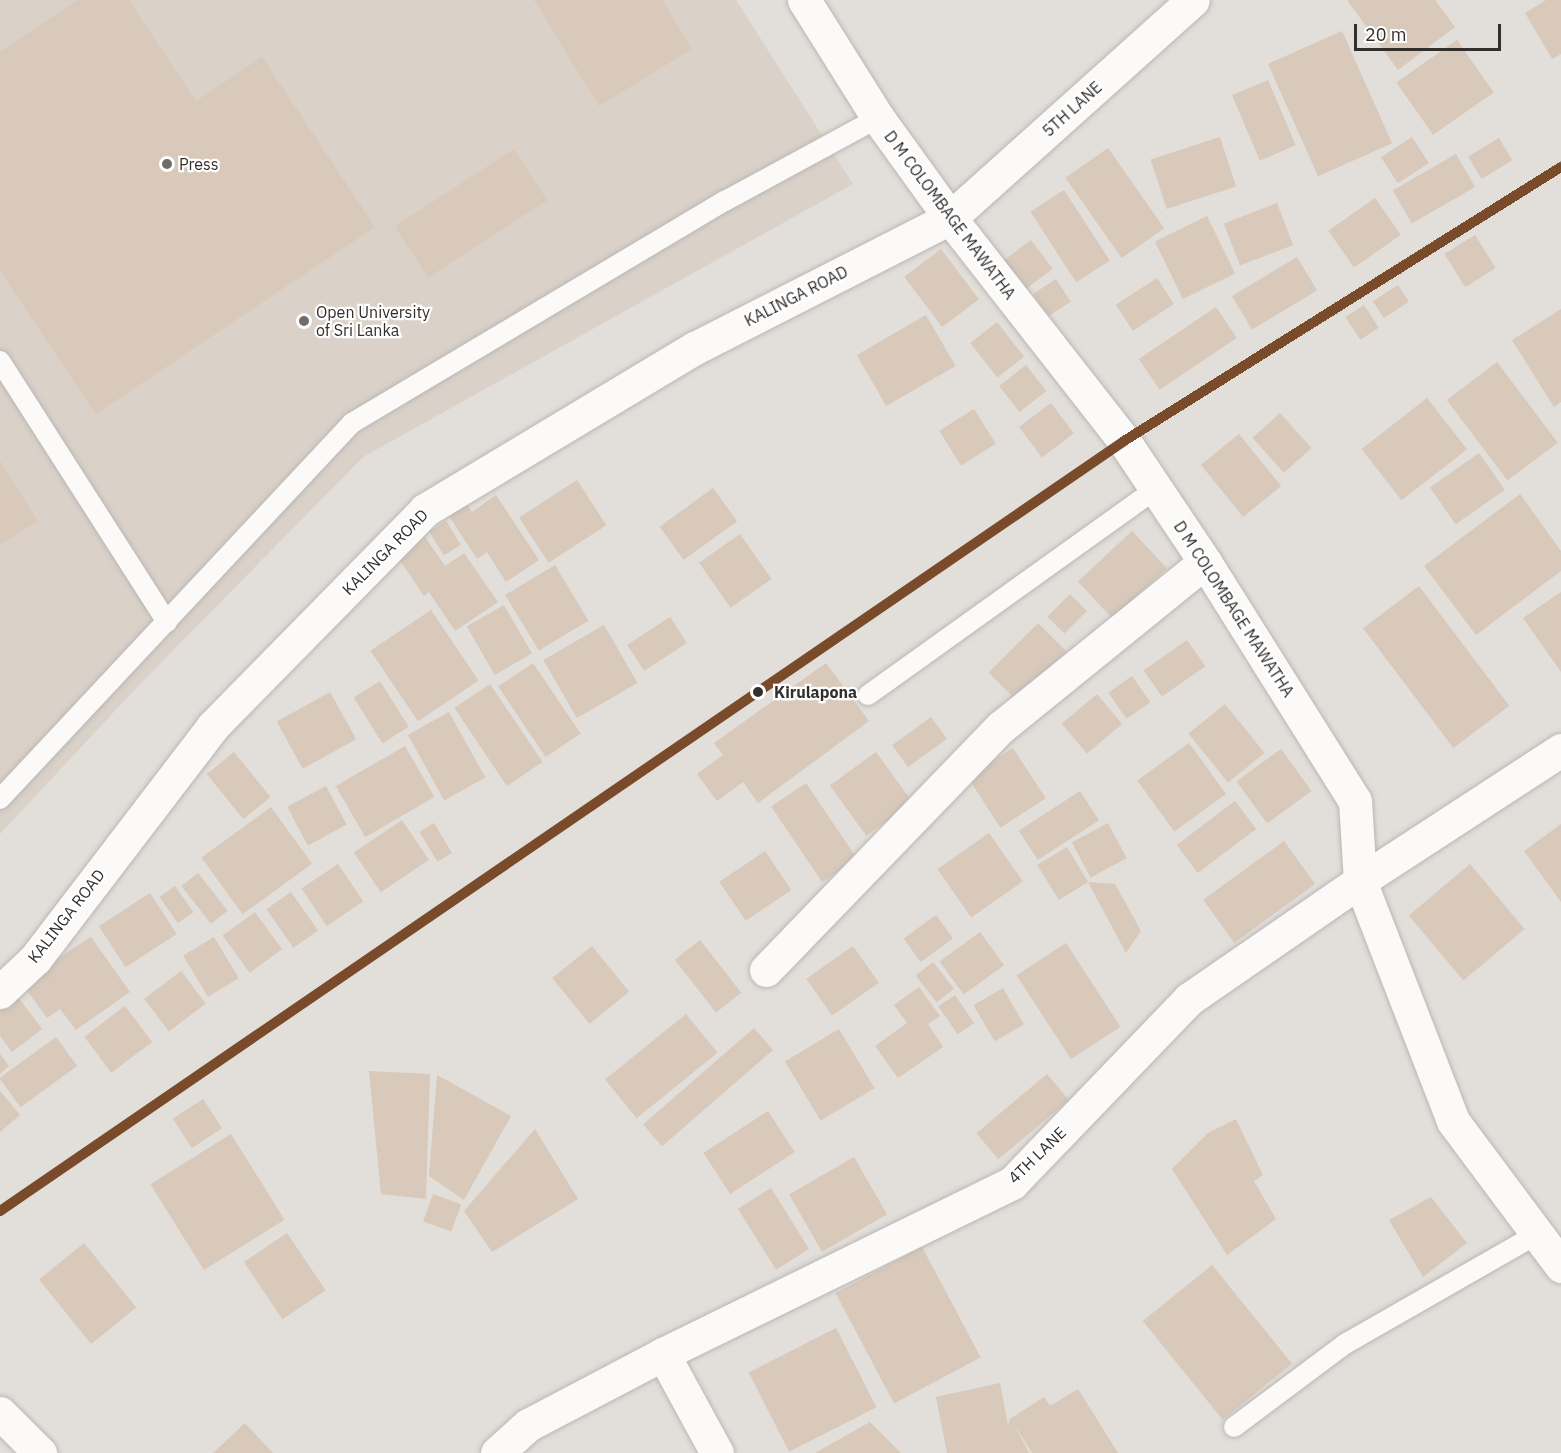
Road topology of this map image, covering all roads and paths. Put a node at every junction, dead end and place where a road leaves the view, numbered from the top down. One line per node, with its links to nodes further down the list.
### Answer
1 (804, 0): 3 (street, D M COLOMBAGE MAWATHA)
2 (1193, 0): 4 (street, 5TH LANE)
3 (878, 118): 4 (street, D M COLOMBAGE MAWATHA); 8 (lane)
4 (950, 218): 6 (street, D M COLOMBAGE MAWATHA); 14 (street, KALINGA ROAD)
5 (0, 361): 8 (lane)
6 (1156, 489): 7 (street, D M COLOMBAGE MAWATHA); 9 (lane)
7 (1205, 562): 12 (street, D M COLOMBAGE MAWATHA); 13 (street)
8 (167, 622): 11 (lane)
9 (868, 695)
10 (1561, 750): 12 (street, 4TH LANE)
11 (0, 799)
12 (1360, 881): 15 (street, D M COLOMBAGE MAWATHA); 17 (street, 4TH LANE)
13 (766, 970)
14 (0, 992)
15 (1537, 1234): 16 (street, D M COLOMBAGE MAWATHA); 19 (lane)
16 (1561, 1266)
17 (663, 1354): 21 (street, 4TH LANE); 22 (street)
18 (0, 1413): 20 (street)
19 (1234, 1426)
20 (40, 1453)
21 (497, 1453)
22 (717, 1453)

